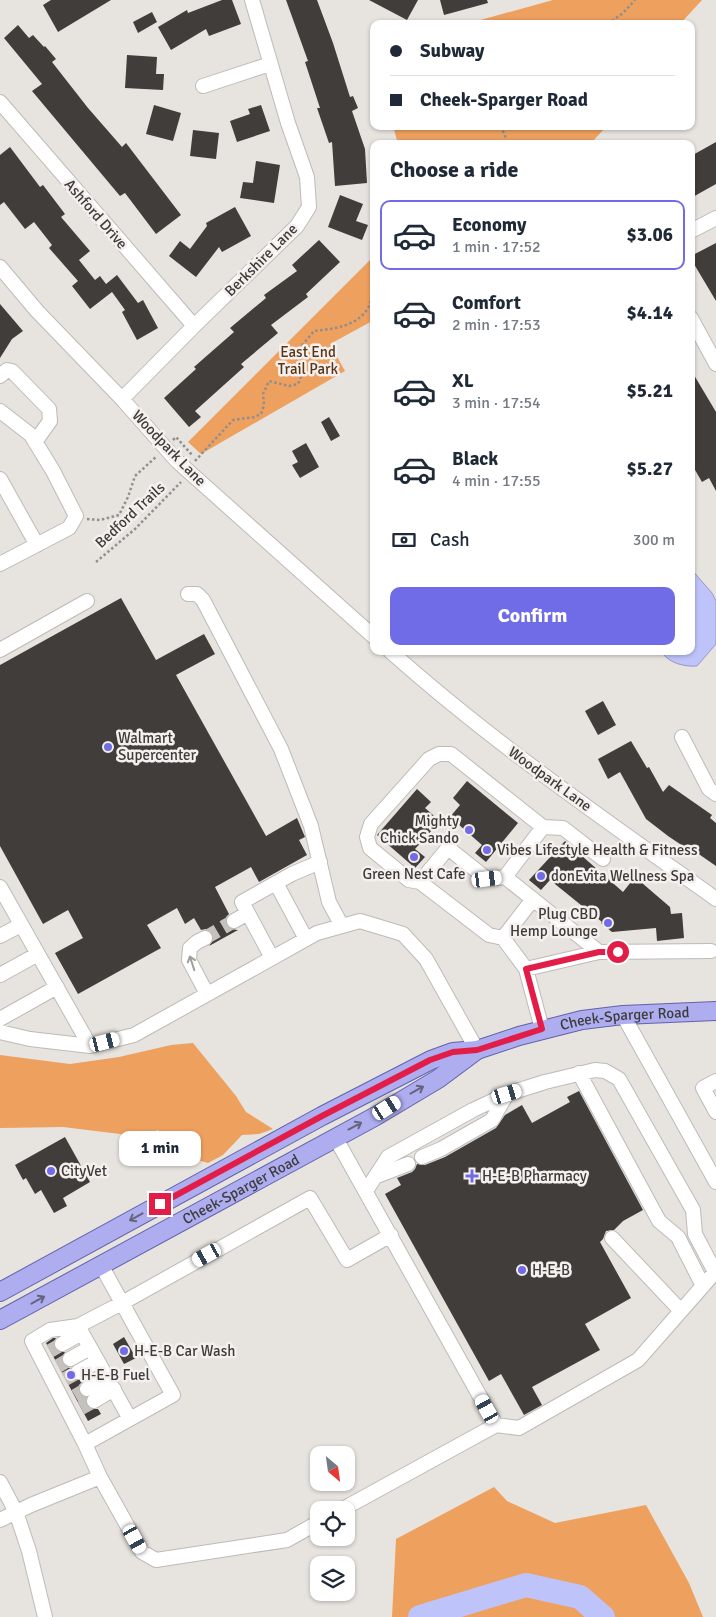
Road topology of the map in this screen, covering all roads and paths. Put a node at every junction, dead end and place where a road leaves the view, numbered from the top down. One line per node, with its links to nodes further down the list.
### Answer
1 (252, 0): 4 (street, Berkshire Lane)
2 (636, 0): 3 (path)
3 (613, 20)
4 (270, 64): 5 (street); 12 (street, Berkshire Lane)
5 (203, 86)
6 (0, 102): 12 (street, Ashford Drive)
7 (716, 218): 8 (street)
8 (695, 230)
9 (0, 267): 15 (street, Woodpark Lane)
10 (370, 302): 19 (path, Bedford Trails)
11 (695, 325): 13 (street)
12 (194, 326): 15 (street, Berkshire Lane)
13 (716, 364)
14 (0, 376): 17 (street)
15 (122, 399): 18 (street, Woodpark Lane)
16 (0, 411): 17 (street)
17 (35, 442): 21 (street)
18 (166, 448): 19 (street, Woodpark Lane); 19 (path); 21 (path, Bedford Trails)
19 (191, 464): 23 (path, Bedford Trails); 27 (street, Woodpark Lane)
20 (0, 479): 22 (street)
21 (76, 516): 22 (street)
22 (37, 546): 24 (street)
23 (96, 562)
24 (0, 564)
25 (188, 594): 34 (street)
26 (87, 601): 28 (street)
27 (370, 633)
28 (0, 650)
29 (394, 655): 39 (street, Woodpark Lane)
30 (682, 738): 31 (street)
31 (716, 794)
32 (543, 827): 33 (street); 35 (street); 36 (street)
33 (603, 859)
34 (320, 862): 37 (street); 44 (street)
35 (505, 877): 36 (street); 40 (street)
36 (420, 882): 47 (street)
37 (276, 883): 41 (street); 48 (street)
38 (1, 893): 43 (street)
39 (716, 899)
40 (533, 900): 47 (street); 50 (street)
41 (248, 913): 42 (street); 52 (street)
42 (234, 921)
43 (21, 924): 45 (street); 51 (street)
44 (342, 926): 48 (street); 63 (street)
45 (0, 936)
46 (205, 938): 56 (street, one-way to 46)
47 (503, 938): 53 (street)
48 (306, 939): 52 (street)
49 (711, 951): 50 (street)
50 (599, 952): 53 (street)
51 (38, 954): 54 (street); 55 (street)
52 (272, 958): 56 (street)
53 (526, 969): 60 (street)
54 (0, 975)
55 (57, 987): 59 (street); 62 (street)
56 (206, 994): 62 (street)
57 (716, 1011): 58 (main road, Cheek-Sparger Road)
58 (623, 1015): 60 (main road, Cheek-Sparger Road); 73 (street)
59 (0, 1019)
60 (542, 1029): 63 (main road, Cheek-Sparger Road)
61 (0, 1032): 62 (street)
62 (90, 1046)
63 (477, 1050): 68 (main road, Cheek-Sparger Road); 69 (main road, Cheek-Sparger Road, one-way to 63)
64 (579, 1074): 66 (street); 80 (street); 81 (street)
65 (716, 1081): 67 (street)
66 (507, 1094): 70 (street); 72 (street)
67 (716, 1112)
68 (322, 1116): 69 (main road); 74 (main road, Cheek-Sparger Road)
69 (335, 1137): 75 (street); 76 (main road, Cheek-Sparger Road)
70 (422, 1157)
71 (408, 1164): 72 (street)
72 (376, 1176): 75 (street)
73 (716, 1182)
74 (194, 1186): 76 (main road); 82 (main road, Cheek-Sparger Road, one-way to 82)
75 (366, 1192): 77 (street)
76 (207, 1207): 79 (main road, Cheek-Sparger Road)
77 (390, 1235): 83 (street); 95 (street)
78 (612, 1238): 84 (street)
79 (101, 1265): 83 (street); 85 (main road, Cheek-Sparger Road, one-way to 79)
80 (716, 1272): 81 (street)
81 (704, 1286): 84 (street)
82 (0, 1292)
83 (122, 1303): 86 (street); 94 (street)
84 (681, 1311): 95 (street)
85 (0, 1320)
86 (80, 1329): 87 (street); 88 (street); 88 (street)
87 (90, 1348): 89 (street); 90 (street)
88 (51, 1351): 90 (street)
89 (98, 1361): 91 (street); 92 (street)
90 (59, 1366): 91 (street)
91 (66, 1378): 93 (street)
92 (110, 1383): 93 (street); 94 (street)
93 (78, 1402): 96 (street)
94 (130, 1419): 96 (street)
95 (496, 1425): 99 (street)
96 (86, 1444): 97 (street)
97 (100, 1477): 100 (street); 102 (street)
98 (0, 1482): 100 (street)
99 (355, 1502)
100 (16, 1512): 101 (street); 103 (street)
101 (0, 1520)
102 (310, 1527)
103 (45, 1617)

